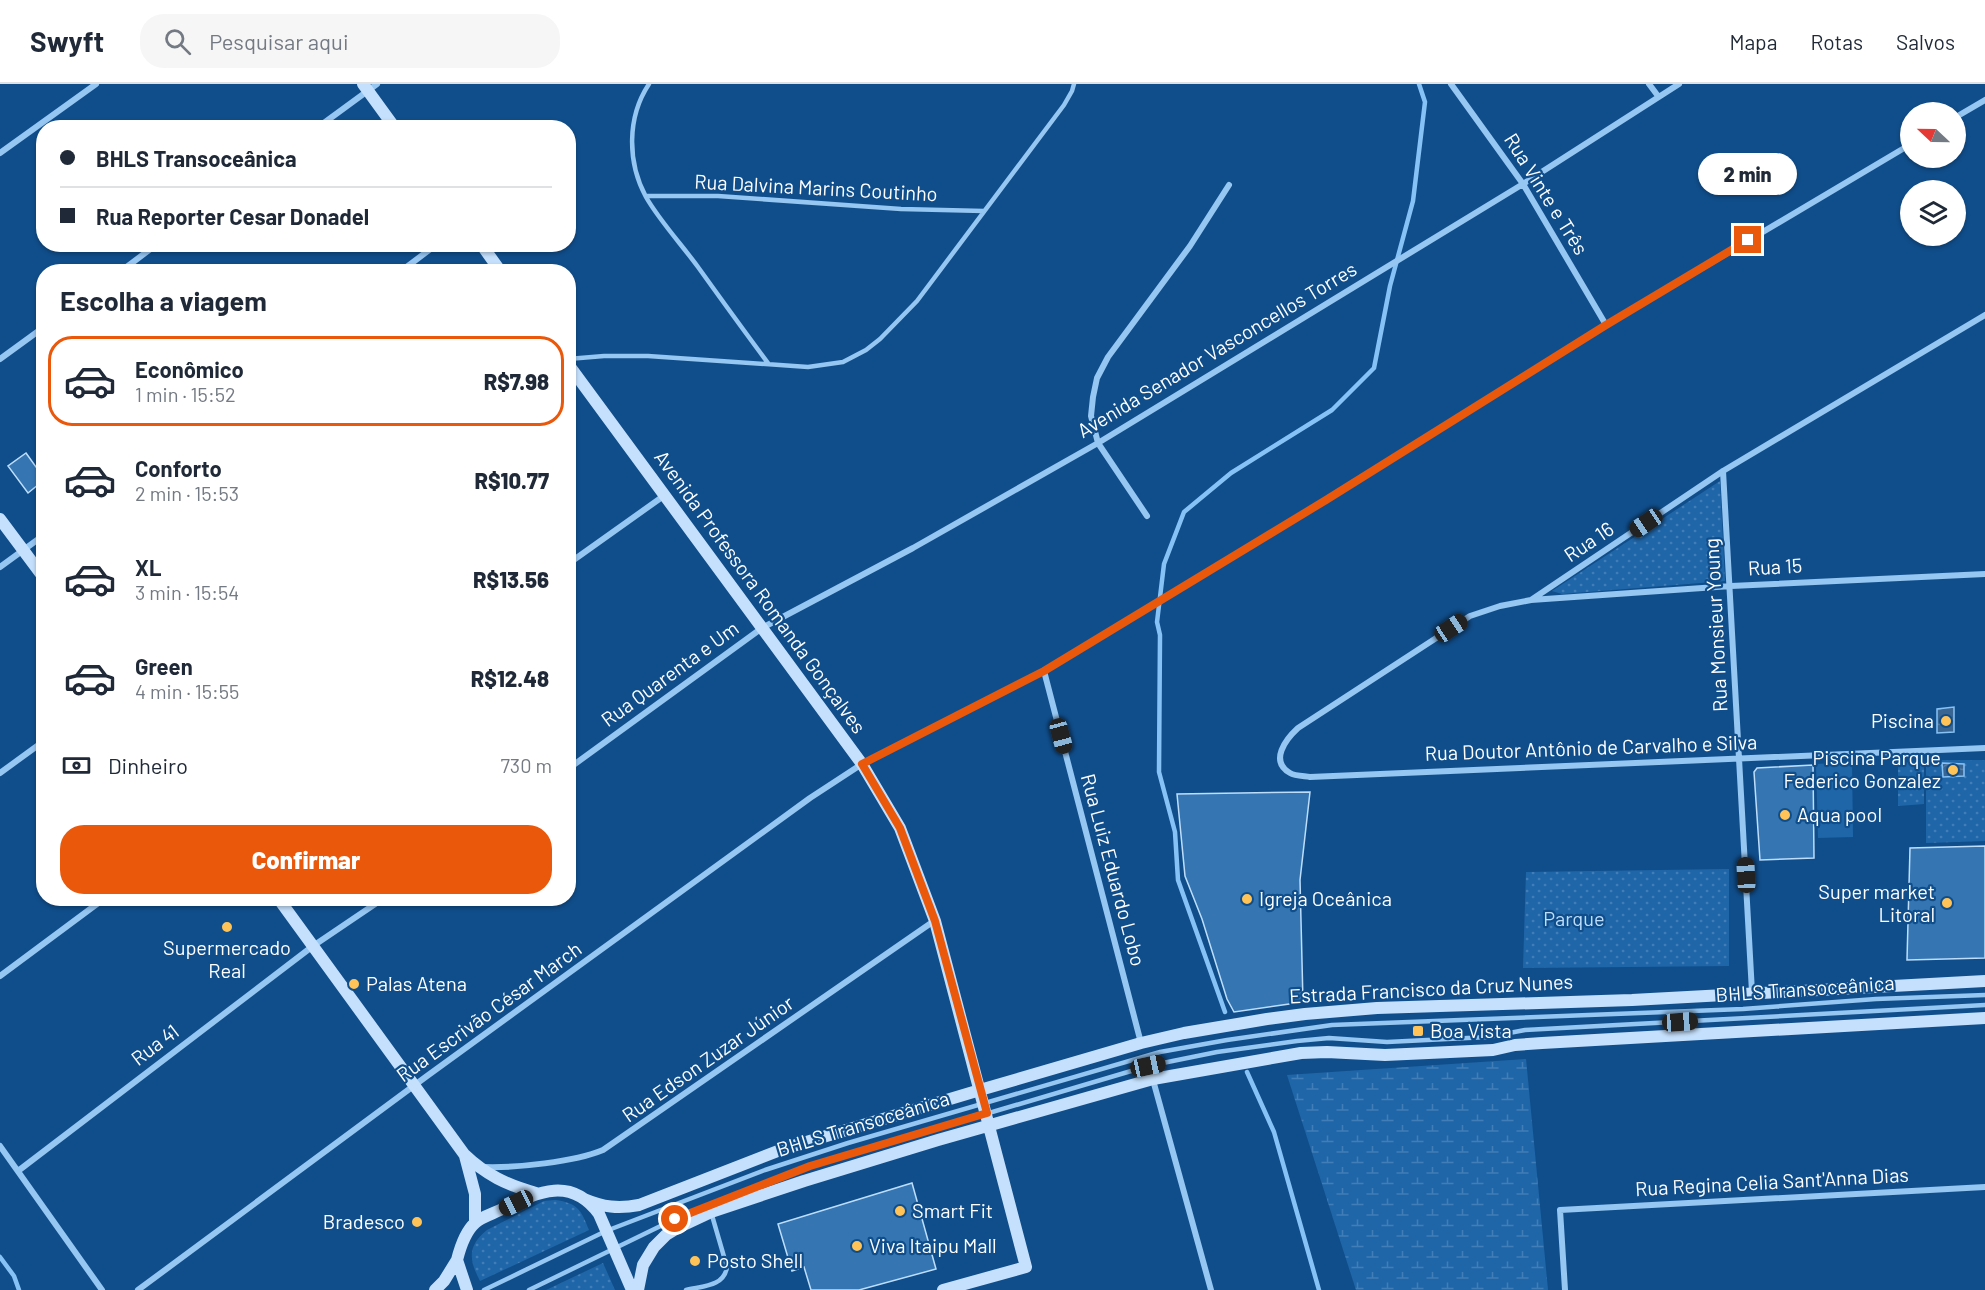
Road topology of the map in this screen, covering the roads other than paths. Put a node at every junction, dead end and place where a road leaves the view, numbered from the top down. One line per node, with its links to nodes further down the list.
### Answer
1 (96, 84): 11 (street)
2 (650, 84): 19 (lane)
3 (1074, 84): 20 (lane)
4 (1451, 84): 17 (street, Rua Vinte e Três)
5 (1649, 84): 8 (street)
6 (1679, 84): 8 (street, Avenida Senador Vasconcellos Torres)
7 (370, 86): 12 (street); 13 (main road)
8 (1658, 96): 17 (street, Avenida Senador Vasconcellos Torres)
9 (1985, 100): 10 (street)
10 (1966, 111)
11 (46, 120)
12 (328, 120)
13 (390, 120)
14 (36, 127): 16 (street)
15 (1900, 151): 26 (street, Rua Escrivão César March)
16 (0, 153)
17 (1523, 184): 26 (street, Rua Vinte e Três); 32 (street, Avenida Senador Vasconcellos Torres)
18 (1229, 185): 32 (street)
19 (646, 196): 20 (lane, Rua Dalvina Marins Coutinho); 30 (lane)
20 (984, 211): 30 (lane)
21 (146, 252): 23 (street)
22 (426, 252): 24 (street)
23 (131, 264)
24 (410, 264)
25 (1985, 315): 33 (street, Rua 16)
26 (1606, 325): 46 (street, Rua Escrivão César March)
27 (36, 333): 28 (street)
28 (0, 359)
29 (576, 359): 30 (lane)
30 (768, 363)
31 (576, 375): 34 (main road, Avenida Professora Romanda Gonçalves)
32 (1098, 443): 35 (street); 45 (street, Avenida Senador Vasconcellos Torres)
33 (1723, 471): 43 (street, Rua Monsieur Young); 44 (street, Rua 16)
34 (665, 495): 39 (street); 45 (main road, Avenida Professora Romanda Gonçalves)
35 (1147, 516)
36 (0, 519): 38 (main road)
37 (36, 541): 38 (street)
38 (23, 550): 40 (street); 41 (main road)
39 (576, 558)
40 (0, 567)
41 (36, 567)
42 (1985, 574): 43 (street, Rua 15)
43 (1731, 586): 44 (street, Rua 15); 50 (street, Rua Monsieur Young)
44 (1531, 600): 49 (street, Rua 16)
45 (762, 628): 51 (street, Rua Quarenta e Um); 52 (main road, Avenida Professora Romanda Gonçalves)
46 (1044, 671): 52 (street, Rua Escrivão César March); 65 (street, Rua Luiz Eduardo Lobo)
47 (36, 747): 53 (street)
48 (1985, 747): 50 (street, Rua Doutor Antônio de Carvalho e Silva)
49 (1280, 757): 50 (street, Rua Doutor Antônio de Carvalho e Silva)
50 (1739, 758): 61 (street, Rua Monsieur Young)
51 (576, 763)
52 (862, 764): 57 (main road, Avenida Professora Romanda Gonçalves); 67 (street, Rua Escrivão César March)
53 (0, 773)
54 (94, 906): 59 (street)
55 (284, 906): 58 (main road)
56 (372, 906): 58 (street)
57 (935, 921): 68 (main road, Avenida Professora Romanda Gonçalves); 71 (street, Rua Edson Zuzar Júnior)
58 (313, 946): 67 (main road); 72 (street, Rua 41)
59 (0, 976)
60 (1985, 981): 61 (main road, Estrada Francisco da Cruz Nunes)
61 (1752, 992): 65 (main road, Estrada Francisco da Cruz Nunes)
62 (1985, 995): 68 (lane, BHLS Transoceânica)
63 (1985, 1005): 68 (lane, BHLS Transoceânica)
64 (1985, 1018): 66 (main road, Estrada Francisco da Cruz Nunes)
65 (1141, 1043): 68 (main road, Estrada Francisco da Cruz Nunes)
66 (1153, 1079): 68 (main road, Estrada Francisco da Cruz Nunes); 91 (street)
67 (415, 1086): 70 (main road); 82 (street, Rua Escrivão César March)
68 (985, 1108): 75 (main road, Estrada Francisco da Cruz Nunes); 76 (main road, Estrada Francisco da Cruz Nunes); 78 (lane, BHLS Transoceânica); 79 (lane, BHLS Transoceânica); 90 (main road, Avenida Professora Romanda Gonçalves)
69 (0, 1146): 72 (street)
70 (464, 1154): 71 (main road); 77 (main road)
71 (477, 1166): 74 (main road)
72 (18, 1171): 81 (street)
73 (1985, 1187): 92 (street, Rua Regina Celia Sant'Anna Dias)
74 (536, 1193): 75 (main road, Estrada Francisco da Cruz Nunes); 77 (main road)
75 (584, 1198): 78 (main road)
76 (711, 1212): 88 (main road, Estrada Francisco da Cruz Nunes); 89 (lane)
77 (475, 1223): 80 (main road)
78 (606, 1231): 79 (main road); 85 (lane, BHLS Transoceânica)
79 (613, 1250): 86 (lane, BHLS Transoceânica); 87 (main road)
80 (457, 1260): 83 (main road); 84 (main road)
81 (102, 1290)
82 (138, 1290)
83 (435, 1290)
84 (467, 1290)
85 (484, 1290)
86 (530, 1290)
87 (632, 1290)
88 (638, 1290)
89 (686, 1290)
90 (943, 1290)
91 (1211, 1290)
92 (1565, 1290)

